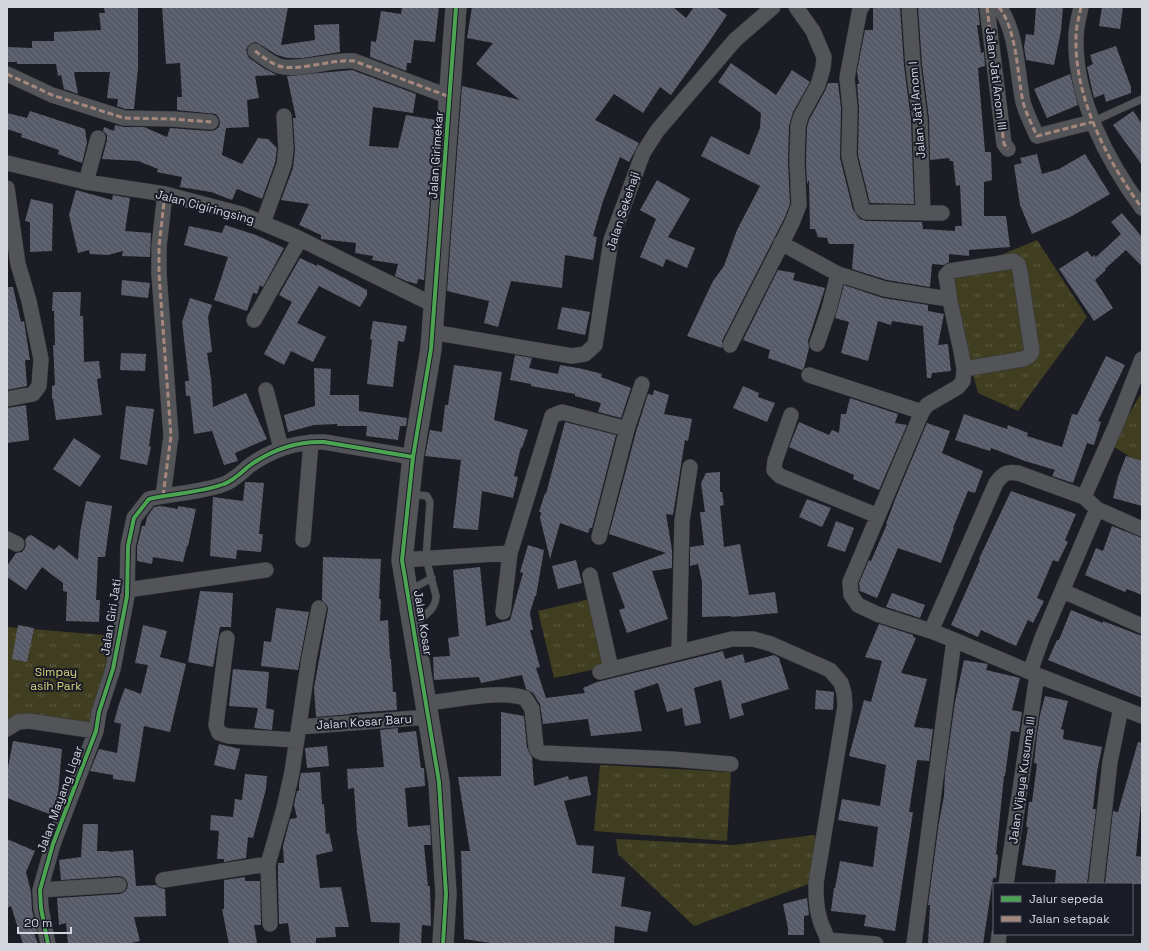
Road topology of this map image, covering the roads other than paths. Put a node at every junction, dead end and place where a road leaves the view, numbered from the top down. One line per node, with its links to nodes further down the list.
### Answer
1 (456, 7): 11 (street, Jalan Girimekar)
2 (773, 7): 33 (street, Jalan Sekehaji)
3 (796, 7): 27 (street)
4 (862, 7): 23 (street)
5 (909, 7): 23 (street, Jalan Jati Anom I)
6 (987, 7): 17 (street, Jalan Jati Anom III)
7 (999, 7): 15 (street)
8 (1081, 7): 15 (street)
9 (255, 51): 11 (street)
10 (7, 74): 14 (street)
11 (450, 97): 31 (street, Jalan Girimekar)
12 (1142, 99): 15 (lane)
13 (284, 116): 25 (street)
14 (211, 122)
15 (1092, 122): 22 (street)
16 (98, 138): 19 (street)
17 (1008, 149)
18 (7, 163): 19 (street, Jalan Cigiringsing)
19 (86, 182): 21 (street, Jalan Cigiringsing)
20 (7, 188): 28 (street)
21 (166, 194): 25 (street, Jalan Cigiringsing); 50 (street)
22 (1142, 208)
23 (923, 213): 24 (street)
24 (942, 213)
25 (263, 223): 26 (street, Jalan Cigiringsing)
26 (300, 239): 31 (street, Jalan Cigiringsing); 32 (street)
27 (781, 243): 29 (street); 35 (street)
28 (12, 265): 41 (street)
29 (838, 274): 30 (street); 34 (street)
30 (942, 298)
31 (434, 305): 33 (street, Jalan Kosar)
32 (254, 320)
33 (432, 332): 47 (street, Jalan Kosar)
34 (818, 344)
35 (730, 345)
36 (1142, 359): 51 (street)
37 (964, 369): 37 (street); 42 (street)
38 (809, 374): 42 (street)
39 (642, 384): 44 (street)
40 (266, 390): 46 (street)
41 (7, 399)
42 (922, 412): 53 (street)
43 (791, 415): 53 (street)
44 (627, 429): 55 (street); 57 (street)
45 (311, 442): 46 (street, Jalan Giri Jati); 47 (street, Jalan Giri Jati); 56 (street)
46 (281, 448): 50 (street, Jalan Giri Jati)
47 (413, 457): 49 (street, Jalan Kosar)
48 (690, 467): 73 (street)
49 (409, 494): 58 (lane); 59 (street, Jalan Kosar)
50 (163, 496): 63 (street, Jalan Giri Jati)
51 (1084, 497): 52 (street); 70 (street)
52 (1097, 510): 54 (street); 65 (street, Jalan Vijaya Kusuma III)
53 (878, 516): 70 (street)
54 (1142, 529)
55 (599, 537)
56 (303, 540)
57 (510, 553): 58 (street); 67 (street)
58 (426, 558): 59 (street); 62 (lane)
59 (402, 560): 64 (street, Jalan Kosar)
60 (266, 570): 63 (street)
61 (590, 575): 73 (street)
62 (432, 578): 64 (lane); 68 (lane)
63 (127, 590): 79 (street, Jalan Giri Jati)
64 (408, 591): 68 (street, Jalan Kosar)
65 (1063, 591): 69 (street); 74 (street, Jalan Vijaya Kusuma III)
66 (319, 608): 80 (street)
67 (503, 612)
68 (413, 625): 76 (street, Jalan Kosar)
69 (1142, 626)
70 (931, 631): 72 (street)
71 (226, 638): 80 (street, Jalan Kosar Baru)
72 (954, 640): 74 (street); 93 (street)
73 (679, 652): 89 (street)
74 (1033, 674): 75 (street); 84 (street, Jalan Vijaya Kusuma III)
75 (1121, 708): 77 (street); 85 (street)
76 (427, 710): 80 (street, Jalan Kosar Baru); 81 (street, Jalan Kosar Baru); 91 (street, Jalan Kosar)
77 (1142, 716)
78 (7, 729): 79 (street)
79 (96, 731): 87 (street, Jalan Mayang Ligar)
80 (298, 733): 82 (street)
81 (730, 764)
82 (268, 864): 83 (street); 88 (street)
83 (163, 880)
84 (1006, 883)
85 (1096, 883)
86 (119, 884): 87 (street)
87 (40, 890): 90 (street, Jalan Mayang Ligar)
88 (270, 924)
89 (828, 942): 92 (street)
90 (48, 944)
91 (443, 944)
92 (876, 944)
93 (914, 944)

